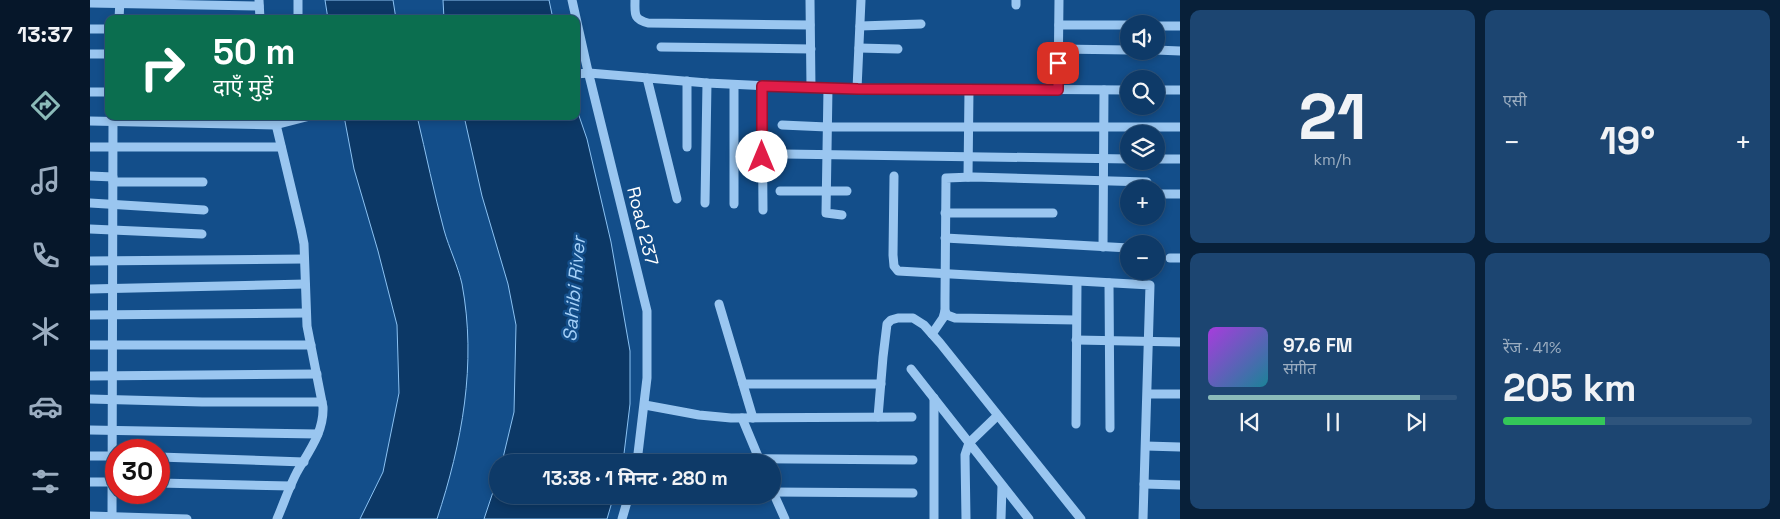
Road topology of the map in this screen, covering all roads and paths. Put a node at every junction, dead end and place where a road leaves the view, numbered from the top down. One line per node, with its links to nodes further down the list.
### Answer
1 (298, 0): 11 (street)
2 (572, 0): 12 (street, Road 237)
3 (635, 0): 14 (street)
4 (810, 0): 14 (street)
5 (861, 0): 16 (street)
6 (1059, 0): 15 (street)
7 (120, 2): 8 (street); 9 (street); 10 (street)
8 (90, 3)
9 (259, 3)
10 (119, 15)
11 (298, 15)
12 (575, 15)
13 (921, 24): 16 (street)
14 (810, 25): 25 (street)
15 (1059, 25): 17 (street); 27 (street)
16 (860, 26): 24 (street)
17 (1120, 26)
18 (1165, 26): 19 (street)
19 (1180, 26)
20 (90, 29): 21 (street)
21 (105, 29)
22 (580, 34): 33 (street, Road 237)
23 (661, 47): 25 (street)
24 (859, 48): 26 (street); 42 (street)
25 (811, 49): 40 (street)
26 (898, 49)
27 (1059, 49): 28 (street); 44 (street)
28 (1120, 50)
29 (1165, 50): 30 (street)
30 (1180, 51)
31 (90, 54): 32 (street)
32 (105, 54)
33 (589, 73): 34 (street); 35 (street); 136 (street, Road 237)
34 (580, 74)
35 (647, 78): 36 (street); 83 (street)
36 (687, 81): 37 (street); 60 (street)
37 (707, 83): 38 (street); 85 (street)
38 (734, 85): 39 (street); 87 (street)
39 (762, 86): 40 (street); 89 (street)
40 (811, 88): 41 (street)
41 (828, 88): 42 (street); 56 (street)
42 (858, 89): 43 (street)
43 (968, 90): 44 (street); 57 (street)
44 (1058, 90): 45 (street)
45 (1104, 90): 46 (street); 58 (street)
46 (1120, 90)
47 (1165, 90): 48 (street)
48 (1180, 90)
49 (90, 92): 50 (street)
50 (105, 92)
51 (105, 120): 54 (street)
52 (113, 120): 63 (street)
53 (275, 120): 62 (street)
54 (90, 121)
55 (782, 124): 56 (street)
56 (827, 127): 57 (street); 65 (street)
57 (968, 127): 58 (street); 66 (street)
58 (1104, 127): 59 (street); 67 (street)
59 (1180, 127)
60 (686, 146)
61 (90, 147): 63 (street)
62 (281, 147): 63 (street); 101 (street)
63 (113, 148): 74 (street)
64 (784, 154): 65 (street)
65 (826, 154): 66 (street); 79 (street)
66 (968, 157): 67 (street); 73 (street)
67 (1104, 159): 68 (street); 75 (street)
68 (1120, 159)
69 (1165, 159): 70 (street)
70 (1180, 159)
71 (90, 176): 74 (street)
72 (894, 176): 104 (street)
73 (968, 177): 75 (street); 90 (street)
74 (113, 180): 77 (street); 86 (street)
75 (1104, 181): 76 (street); 97 (street)
76 (1120, 181)
77 (203, 182)
78 (780, 191): 79 (street)
79 (826, 191): 80 (street); 92 (street)
80 (847, 191)
81 (1165, 194): 82 (street)
82 (1180, 194)
83 (677, 199)
84 (90, 203): 86 (street)
85 (706, 203)
86 (114, 204): 88 (street); 94 (street)
87 (734, 204)
88 (204, 210)
89 (763, 210)
90 (945, 213): 91 (street); 96 (street)
91 (1052, 213)
92 (842, 215)
93 (90, 229): 94 (street)
94 (114, 229): 95 (street); 103 (street)
95 (202, 234)
96 (945, 238): 97 (street); 104 (street)
97 (1104, 247): 98 (street)
98 (1120, 248)
99 (1170, 258): 100 (street)
100 (1180, 258)
101 (304, 259): 103 (street); 107 (street)
102 (90, 261): 103 (street)
103 (114, 261): 109 (street)
104 (945, 274): 105 (street); 111 (street)
105 (1077, 282): 106 (street); 115 (street)
106 (1108, 283): 118 (street); 119 (street)
107 (305, 284): 109 (street); 112 (street)
108 (90, 290): 109 (street)
109 (114, 290): 114 (street)
110 (719, 304): 128 (street)
111 (945, 311): 115 (street); 116 (street)
112 (306, 313): 114 (street); 123 (street)
113 (90, 315): 114 (street)
114 (113, 315): 122 (street)
115 (1076, 320): 117 (street)
116 (932, 334): 129 (street); 137 (street)
117 (1076, 340): 118 (street); 142 (street)
118 (1110, 341): 119 (street); 143 (street)
119 (1149, 342): 120 (street); 130 (street)
120 (1180, 342)
121 (90, 345): 122 (street)
122 (113, 345): 123 (street); 127 (street)
123 (311, 345): 125 (street)
124 (911, 370): 132 (street)
125 (317, 374): 127 (street); 135 (street)
126 (90, 376): 127 (street)
127 (113, 377): 134 (street)
128 (743, 384): 129 (street); 141 (street)
129 (881, 384): 138 (street)
130 (1148, 394): 131 (street); 149 (street)
131 (1180, 394)
132 (934, 398): 148 (street); 177 (street)
133 (90, 399): 134 (street)
134 (113, 399): 135 (street); 145 (street)
135 (322, 402): 146 (street)
136 (645, 405): 140 (street); 151 (street, Road 237)
137 (997, 416): 148 (street); 181 (street)
138 (878, 417): 139 (street); 141 (street)
139 (912, 417)
140 (742, 418): 141 (street); 152 (street)
141 (753, 418)
142 (1076, 424)
143 (1110, 428)
144 (90, 430): 145 (street)
145 (112, 430): 146 (street); 147 (street)
146 (318, 434): 158 (street)
147 (113, 439)
148 (968, 443): 165 (street); 178 (street)
149 (1146, 446): 150 (street); 162 (street)
150 (1180, 447)
151 (638, 454)
152 (757, 454)
153 (90, 456): 154 (street)
154 (105, 456)
155 (170, 457): 158 (street)
156 (781, 460): 157 (street)
157 (913, 460)
158 (304, 462): 164 (street)
159 (90, 482): 160 (street)
160 (105, 482)
161 (170, 483): 164 (street)
162 (1144, 484): 163 (street); 182 (street)
163 (1180, 485)
164 (291, 486): 174 (street)
165 (1002, 486): 179 (street); 180 (street)
166 (781, 492): 167 (street)
167 (913, 493)
168 (113, 504): 172 (street)
169 (626, 504): 175 (street)
170 (778, 504): 176 (street)
171 (90, 516): 172 (street)
172 (112, 518): 173 (street)
173 (187, 519)
174 (278, 519)
175 (622, 519)
176 (785, 519)
177 (934, 519)
178 (966, 519)
179 (1001, 519)
180 (1029, 519)
181 (1081, 519)
182 (1143, 519)

